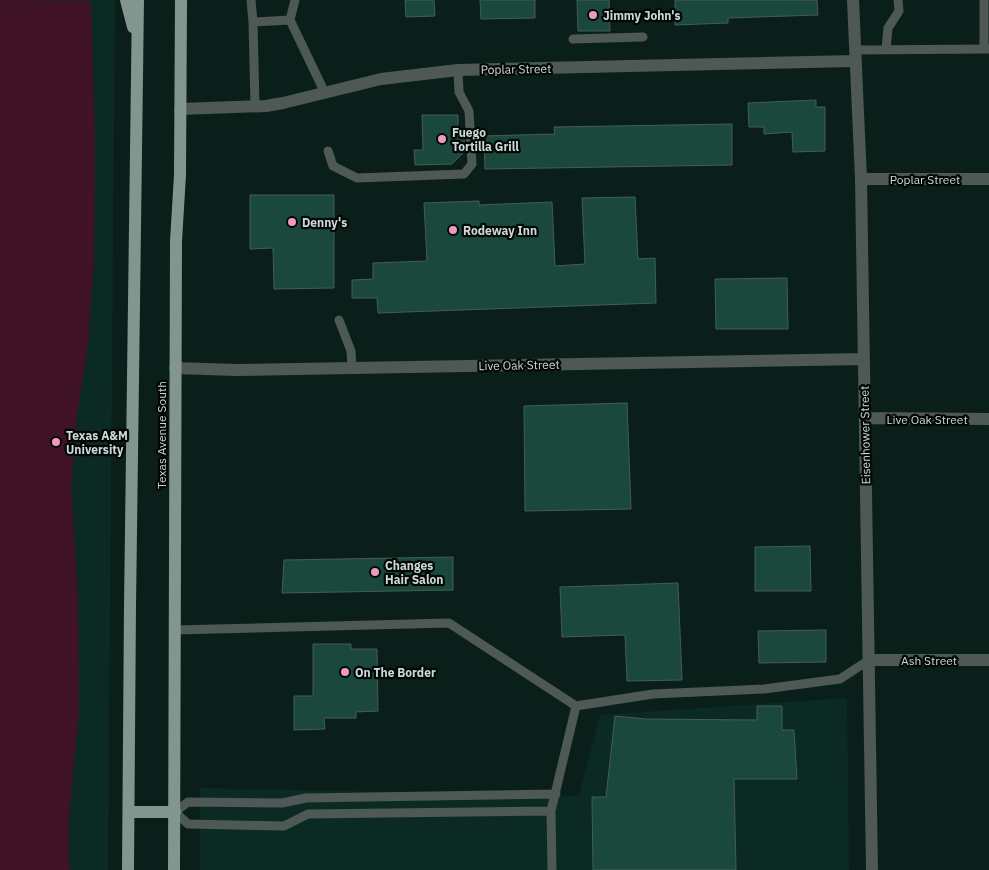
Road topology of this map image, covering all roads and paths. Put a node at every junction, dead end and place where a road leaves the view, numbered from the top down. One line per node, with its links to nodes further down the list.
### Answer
1 (126, 0): 13 (main road)
2 (138, 0): 13 (main road)
3 (181, 0): 20 (main road, Texas Avenue South)
4 (251, 0): 10 (lane)
5 (296, 0): 9 (lane)
6 (852, 0): 16 (street, Eisenhower Street)
7 (898, 0): 14 (lane)
8 (984, 0): 15 (lane)
9 (290, 20): 10 (lane); 18 (lane)
10 (253, 22): 19 (lane)
11 (643, 36): 12 (lane)
12 (573, 39)
13 (136, 41): 36 (main road)
14 (886, 49): 15 (lane); 16 (lane)
15 (987, 49)
16 (855, 56): 17 (street, Poplar Street); 22 (street, Eisenhower Street)
17 (458, 70): 18 (street, Poplar Street); 21 (lane)
18 (325, 93): 19 (street, Poplar Street)
19 (255, 106): 20 (street, Poplar Street)
20 (180, 108): 27 (main road, Texas Avenue South)
21 (328, 150)
22 (861, 179): 23 (street, Poplar Street); 25 (street, Eisenhower Street)
23 (989, 179)
24 (340, 320): 26 (lane)
25 (864, 359): 26 (street, Live Oak Street); 28 (street, Eisenhower Street)
26 (352, 367): 27 (street, Live Oak Street)
27 (175, 368): 30 (main road, Texas Avenue South)
28 (866, 418): 29 (street, Live Oak Street); 31 (street, Eisenhower Street)
29 (989, 419)
30 (174, 630): 33 (lane); 37 (main road, Texas Avenue South)
31 (869, 660): 32 (street, Ash Street); 33 (lane); 41 (street, Eisenhower Street)
32 (989, 660)
33 (576, 706): 34 (lane)
34 (556, 794): 35 (lane); 37 (lane)
35 (552, 811): 37 (lane); 40 (lane)
36 (129, 812): 37 (main road); 38 (main road)
37 (175, 812): 39 (main road, Texas Avenue South)
38 (128, 870)
39 (174, 870)
40 (552, 870)
41 (872, 870)

